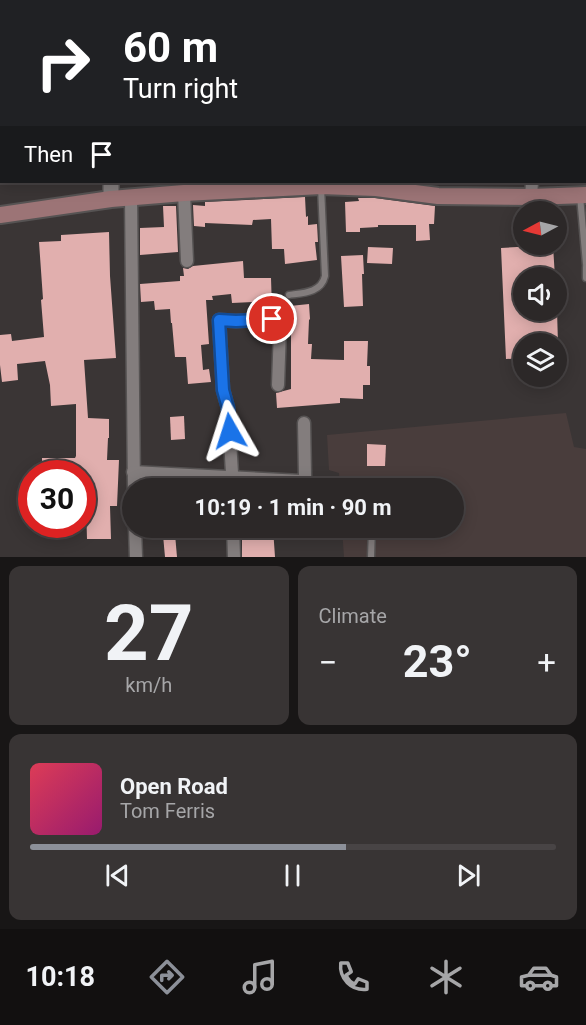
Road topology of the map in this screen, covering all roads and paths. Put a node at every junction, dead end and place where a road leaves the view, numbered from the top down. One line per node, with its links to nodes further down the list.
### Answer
1 (111, 183): 8 (street)
2 (376, 185): 3 (main road); 4 (main road)
3 (321, 186): 5 (main road); 15 (lane)
4 (531, 189): 6 (main road)
5 (184, 193): 7 (main road); 12 (street)
6 (583, 195): 10 (lane)
7 (131, 197): 8 (main road); 18 (street)
8 (111, 199): 9 (main road)
9 (0, 215)
10 (584, 217): 11 (lane)
11 (585, 243): 13 (lane)
12 (187, 261)
13 (586, 265): 14 (lane)
14 (586, 278)
15 (289, 295)
16 (278, 385): 21 (street)
17 (304, 423): 22 (street)
18 (133, 472): 19 (street); 20 (street)
19 (133, 478)
20 (183, 478)
21 (233, 478)
22 (304, 478)
23 (135, 538): 26 (street)
24 (233, 538): 27 (street)
25 (372, 538): 28 (lane)
26 (136, 557)
27 (234, 557)
28 (371, 557)

